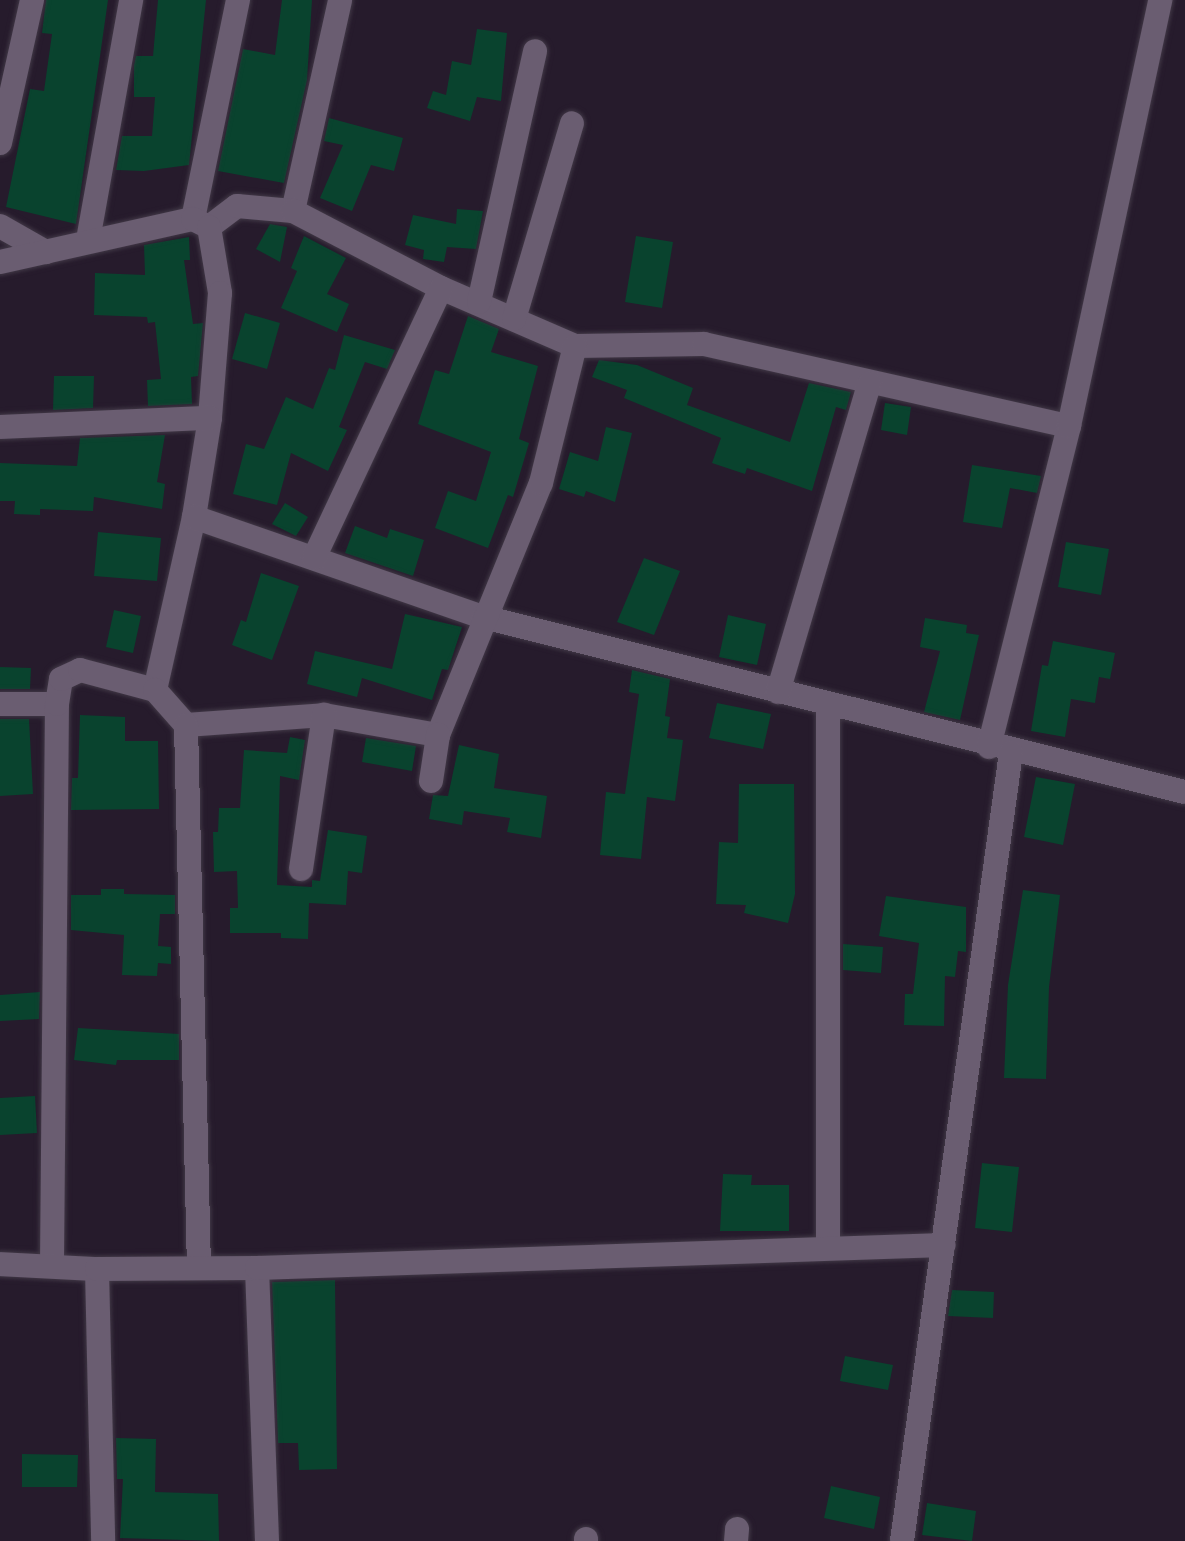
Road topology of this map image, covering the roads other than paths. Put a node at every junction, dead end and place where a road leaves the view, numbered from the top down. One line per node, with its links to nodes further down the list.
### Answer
1 (32, 0): 8 (street)
2 (131, 0): 12 (street)
3 (238, 0): 10 (street)
4 (340, 0): 9 (street)
5 (1160, 0): 21 (street)
6 (536, 51): 16 (street)
7 (572, 123): 17 (street)
8 (0, 143)
9 (293, 211): 10 (street); 15 (street)
10 (201, 223): 12 (street); 20 (street)
11 (0, 226): 13 (street)
12 (88, 240): 13 (street)
13 (46, 252): 14 (street)
14 (0, 262)
15 (441, 288): 16 (street); 24 (street)
16 (479, 302): 17 (street)
17 (514, 319): 18 (street)
18 (575, 346): 19 (street); 25 (street)
19 (869, 384): 21 (street); 27 (street)
20 (210, 418): 22 (street); 23 (street)
21 (1069, 426): 34 (street)
22 (0, 427)
23 (194, 517): 24 (street); 26 (street)
24 (314, 558): 25 (street)
25 (483, 617): 27 (street); 33 (street)
26 (155, 690): 29 (street); 32 (street)
27 (778, 692): 30 (street)
28 (0, 704): 29 (street)
29 (57, 704): 40 (street)
30 (828, 705): 34 (street); 39 (street)
31 (324, 715): 32 (street); 33 (street); 37 (street)
32 (186, 725): 42 (street)
33 (438, 735): 35 (street)
34 (1000, 749): 36 (street); 38 (street)
35 (431, 780)
36 (1185, 792)
37 (301, 869)
38 (944, 1245): 39 (street); 47 (street)
39 (828, 1248): 43 (street)
40 (52, 1263): 41 (street); 44 (street)
41 (0, 1264)
42 (199, 1267): 43 (street); 44 (street)
43 (257, 1268): 46 (street)
44 (97, 1269): 45 (street)
45 (103, 1541)
46 (267, 1541)
47 (902, 1541)

